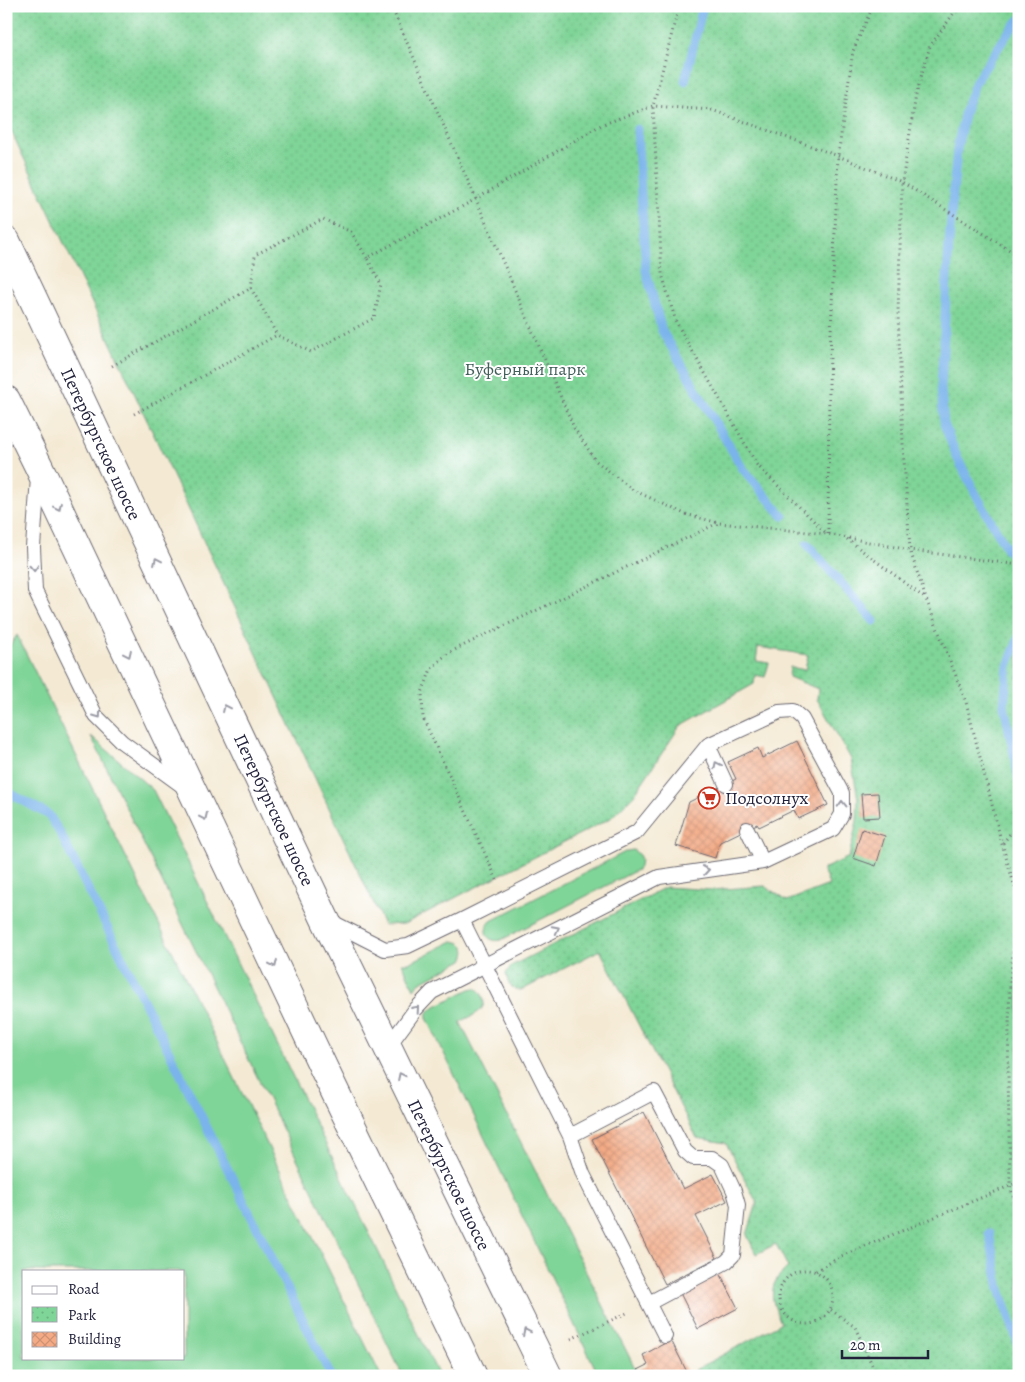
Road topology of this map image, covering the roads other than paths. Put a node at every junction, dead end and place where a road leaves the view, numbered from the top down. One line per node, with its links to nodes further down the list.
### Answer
1 (6, 241): 9 (main road, Петербургское шоссе, one-way to 1)
2 (6, 400): 3 (main road)
3 (40, 467): 6 (main road, one-way to 6); 6 (lane, one-way to 6)
4 (708, 745): 5 (lane, one-way to 4); 8 (lane, one-way to 4); 10 (lane)
5 (726, 784)
6 (193, 793): 16 (main road, one-way to 16)
7 (747, 828): 8 (lane)
8 (763, 862): 11 (lane, one-way to 8)
9 (325, 918): 10 (lane); 12 (main road, Петербургское шоссе)
10 (462, 920): 11 (lane)
11 (484, 965): 12 (lane, one-way to 11); 13 (lane)
12 (388, 1048): 17 (main road, Петербургское шоссе, one-way to 12)
13 (570, 1136): 14 (lane); 14 (lane)
14 (649, 1303): 15 (lane)
15 (665, 1336)
16 (473, 1376)
17 (548, 1376)

